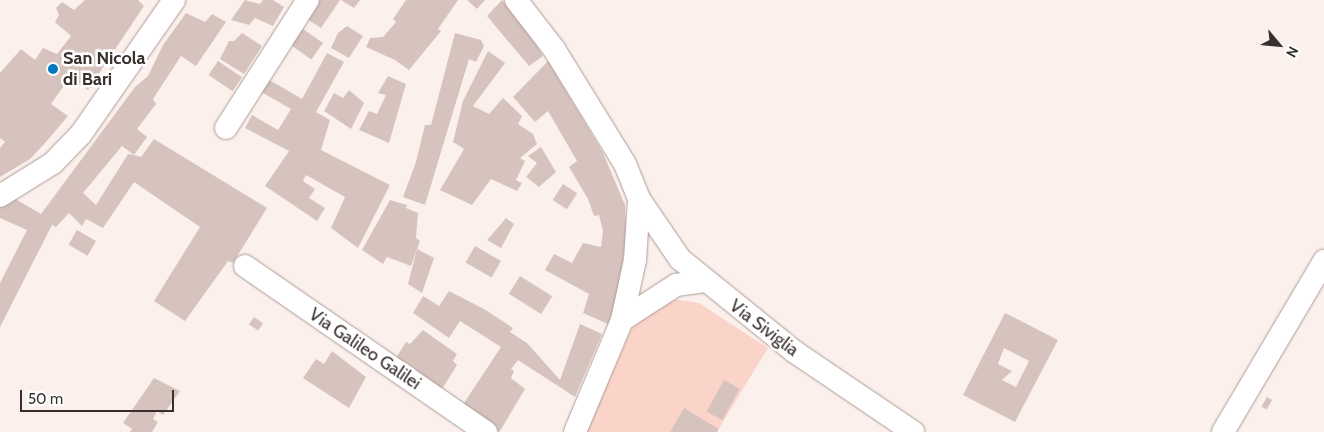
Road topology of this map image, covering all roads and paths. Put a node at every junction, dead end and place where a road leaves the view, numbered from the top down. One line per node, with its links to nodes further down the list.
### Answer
1 (174, 0): 5 (street)
2 (308, 0): 4 (street)
3 (516, 0): 6 (street)
4 (226, 128)
5 (0, 196)
6 (639, 199): 9 (street, Via Siviglia); 10 (street)
7 (1324, 261): 14 (street)
8 (245, 266): 11 (street, Via Galileo Galilei)
9 (703, 281): 10 (street); 13 (street, Via Siviglia)
10 (622, 320): 12 (street)
11 (486, 432)
12 (575, 432)
13 (913, 432)
14 (1223, 432)

